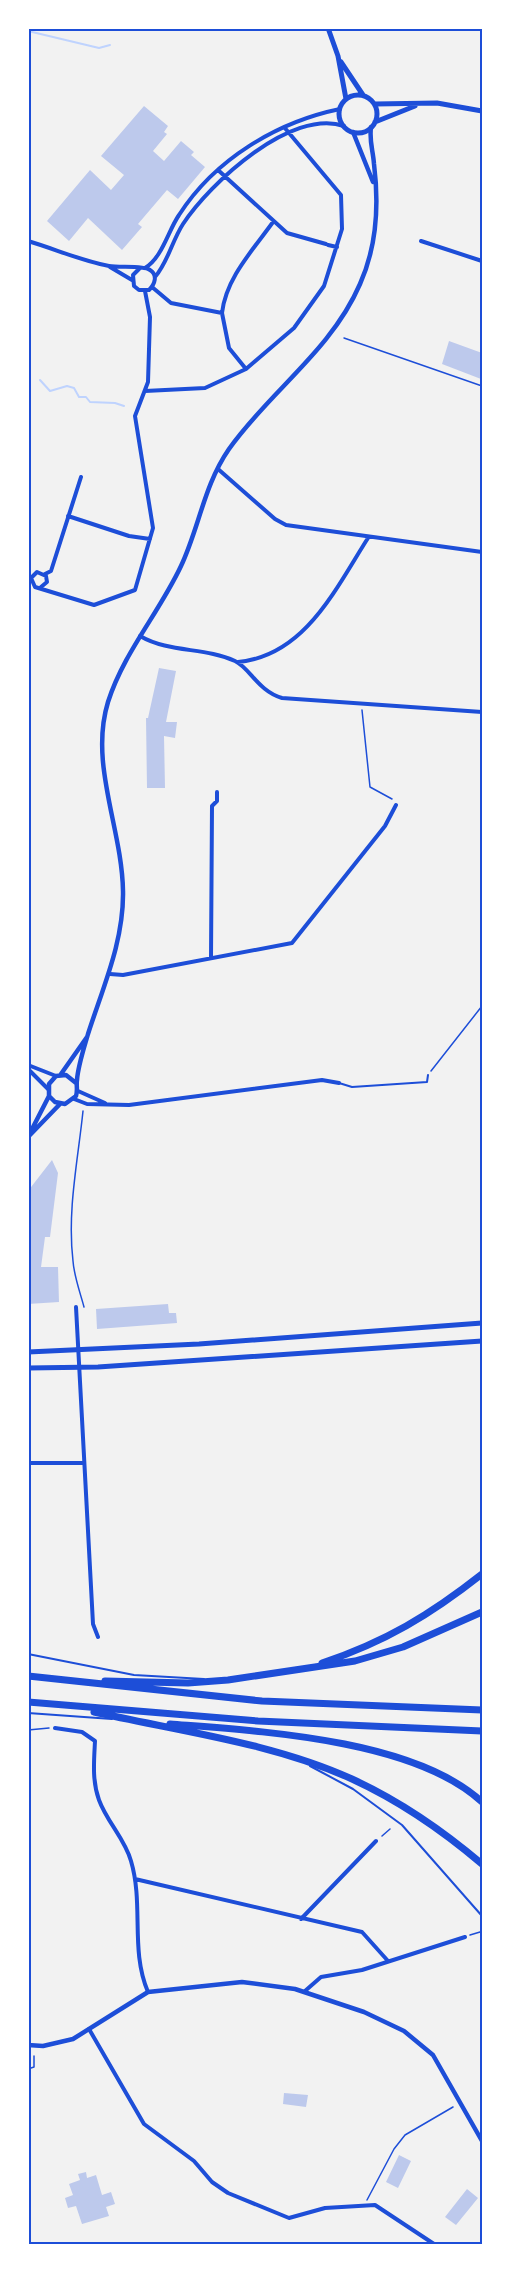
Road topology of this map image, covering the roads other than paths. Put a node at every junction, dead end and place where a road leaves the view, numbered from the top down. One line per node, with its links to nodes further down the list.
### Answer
1 (328, 28): 2 (main road)
2 (338, 56): 3 (main road); 4 (main road)
3 (363, 95): 4 (main road); 5 (main road)
4 (346, 99): 7 (main road)
5 (375, 104): 6 (main road); 9 (main road)
6 (420, 105): 8 (main road); 9 (main road)
7 (340, 109): 10 (main road); 11 (street)
8 (483, 111)
9 (373, 125): 12 (main road); 16 (street)
10 (344, 126): 12 (main road); 13 (street)
11 (284, 127): 13 (street); 14 (street)
12 (353, 132): 16 (street)
13 (289, 134): 15 (street); 20 (street)
14 (218, 170): 15 (street); 23 (street)
15 (224, 176): 17 (street); 25 (street)
16 (375, 184): 32 (street)
17 (273, 222): 20 (street); 29 (street)
18 (28, 241): 22 (street)
19 (421, 241): 21 (street)
20 (337, 247): 30 (street)
21 (483, 261)
22 (109, 267): 24 (street); 26 (street)
23 (145, 268): 24 (street); 25 (street)
24 (139, 269): 26 (street)
25 (155, 277): 27 (street)
26 (132, 280): 28 (street)
27 (152, 287): 28 (street); 29 (street)
28 (145, 291): 31 (street)
29 (222, 313): 30 (street)
30 (246, 369): 31 (street)
31 (145, 391): 36 (street)
32 (217, 468): 35 (street); 40 (street)
33 (81, 477): 34 (street)
34 (68, 516): 36 (street); 38 (street)
35 (368, 538): 37 (street); 41 (street)
36 (150, 539): 39 (street)
37 (483, 552)
38 (45, 574): 39 (street); 39 (street)
39 (41, 587)
40 (140, 636): 41 (street); 46 (street)
41 (238, 662): 42 (street)
42 (483, 712)
43 (217, 792): 45 (street)
44 (396, 805): 45 (street)
45 (211, 958): 46 (street)
46 (110, 975): 47 (street)
47 (88, 1035): 49 (street); 51 (street)
48 (28, 1067): 49 (street); 53 (street)
49 (59, 1075): 51 (street); 53 (street)
50 (428, 1075): 52 (lane)
51 (76, 1083): 54 (street)
52 (339, 1083): 58 (street)
53 (48, 1089): 55 (street)
54 (78, 1091): 56 (street); 58 (street)
55 (49, 1096): 57 (street); 59 (street)
56 (74, 1099): 57 (street); 58 (street)
57 (60, 1104): 59 (street)
58 (109, 1104)
59 (28, 1136)
60 (76, 1307): 63 (street)
61 (483, 1323): 63 (main road)
62 (483, 1341): 66 (main road)
63 (77, 1351): 64 (main road); 66 (street)
64 (28, 1352)
65 (28, 1368): 66 (main road)
66 (78, 1368): 68 (street)
67 (28, 1463): 68 (street)
68 (83, 1463): 71 (street)
69 (483, 1574): 73 (highway)
70 (483, 1612): 73 (highway)
71 (98, 1637)
72 (28, 1654): 75 (lane)
73 (302, 1670): 75 (highway)
74 (28, 1676): 76 (highway)
75 (228, 1680): 76 (highway)
76 (73, 1681): 79 (highway)
77 (28, 1702): 78 (highway)
78 (71, 1706): 81 (highway); 83 (highway)
79 (483, 1710)
80 (28, 1713): 81 (lane)
81 (134, 1721): 84 (highway); 85 (highway)
82 (55, 1728): 88 (street)
83 (483, 1731)
84 (302, 1762): 87 (highway); 89 (lane)
85 (483, 1802)
86 (376, 1841): 90 (street)
87 (483, 1864)
88 (135, 1879): 90 (street); 94 (street)
89 (483, 1916)
90 (301, 1919): 92 (street)
91 (465, 1937): 92 (street)
92 (388, 1961): 93 (street)
93 (304, 1991): 94 (street); 97 (street)
94 (148, 1992): 95 (street)
95 (89, 2029): 96 (street); 98 (street)
96 (28, 2045)
97 (483, 2141)
98 (434, 2244)

